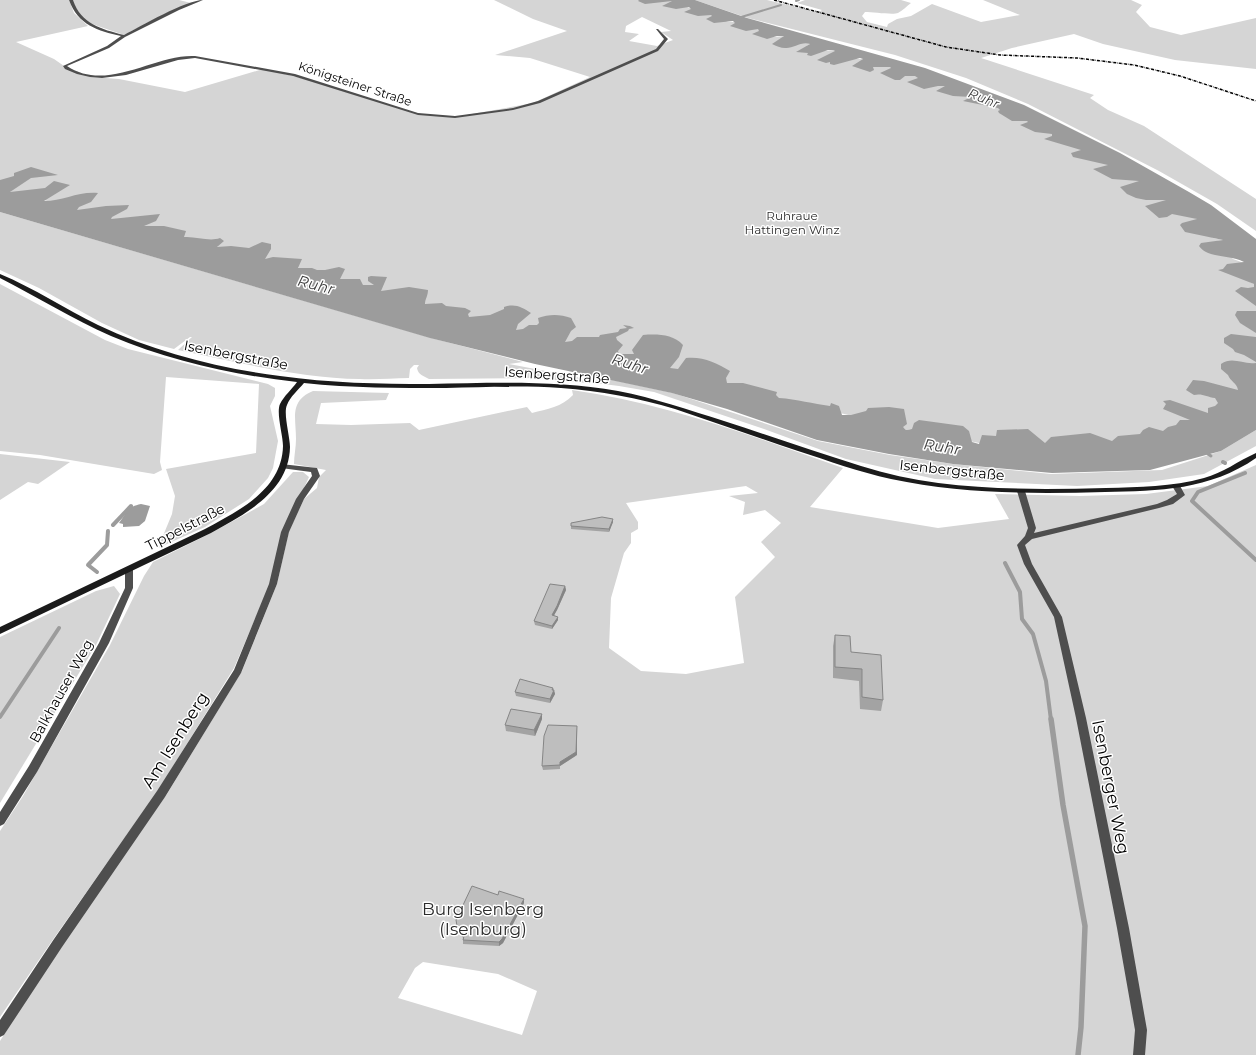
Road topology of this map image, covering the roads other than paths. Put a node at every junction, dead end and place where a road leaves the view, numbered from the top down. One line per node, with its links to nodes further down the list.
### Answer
1 (71, 0): 4 (street)
2 (201, 0): 4 (street, Königsteiner Straße)
3 (657, 30): 5 (street, Königsteiner Straße)
4 (124, 36): 5 (street, Königsteiner Straße)
5 (113, 44): 6 (street)
6 (120, 45)
7 (0, 276): 8 (main road, Isenbergstraße)
8 (302, 381): 10 (main road, Tippelstraße); 12 (main road, Isenbergstraße)
9 (1256, 455): 11 (main road, Isenbergstraße)
10 (284, 466): 14 (main road, Tippelstraße); 17 (street, Am Isenberg)
11 (1176, 486): 12 (main road, Isenbergstraße); 13 (street)
12 (1021, 490): 13 (street, Isenberger Weg)
13 (1029, 537): 18 (street, Isenberger Weg)
14 (129, 569): 15 (main road, Tippelstraße); 16 (street, Balkhauser Weg)
15 (0, 631)
16 (0, 821)
17 (0, 1031)
18 (1139, 1055)

